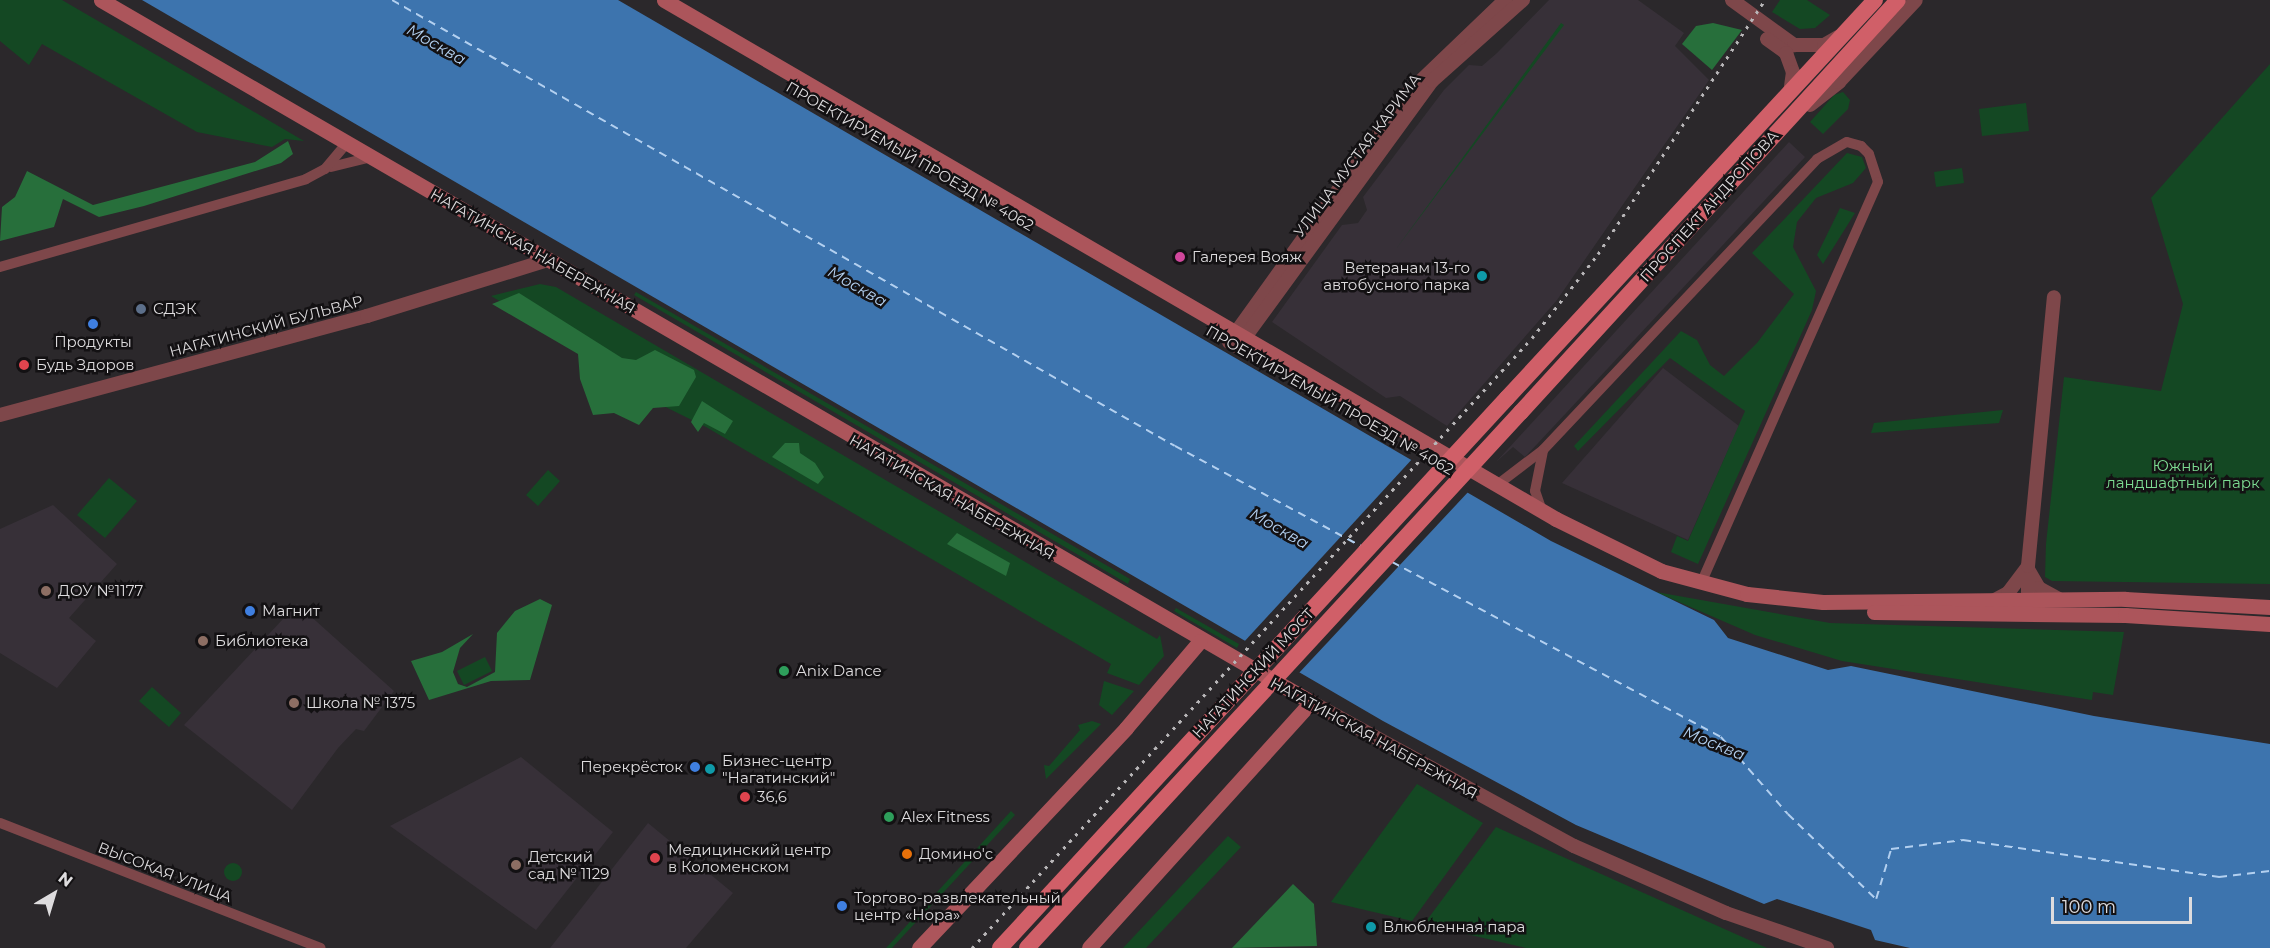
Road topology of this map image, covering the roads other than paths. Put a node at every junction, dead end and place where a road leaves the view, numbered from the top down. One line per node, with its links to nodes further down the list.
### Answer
1 (101, 0): 13 (main road, НАГАТИНСКАЯ НАБЕРЕЖНАЯ)
2 (1505, 0): 21 (street, УЛИЦА МУСТАЯ КАРИМА)
3 (1523, 0): 21 (street, УЛИЦА МУСТАЯ КАРИМА)
4 (1724, 0): 11 (street)
5 (1732, 0): 10 (street)
6 (1875, 0): 10 (main road, ПРОСПЕКТ АНДРОПОВА)
7 (1898, 0): 12 (main road, ПРОСПЕКТ АНДРОПОВА)
8 (1917, 0): 12 (street)
9 (667, 2): 21 (main road, ПРОЕКТИРУЕМЫЙ ПРОЕЗД № 4062)
10 (1844, 34): 11 (main road, ПРОСПЕКТ АНДРОПОВА)
11 (1790, 93): 22 (main road, ПРОСПЕКТ АНДРОПОВА)
12 (1782, 126): 23 (main road, ПРОСПЕКТ АНДРОПОВА)
13 (347, 143): 14 (main road, НАГАТИНСКАЯ НАБЕРЕЖНАЯ); 15 (street)
14 (371, 157): 15 (street); 16 (main road, НАГАТИНСКАЯ НАБЕРЕЖНАЯ)
15 (325, 169): 18 (street)
16 (530, 249): 17 (main road, НАГАТИНСКАЯ НАБЕРЕЖНАЯ); 19 (street)
17 (548, 260): 19 (street, НАГАТИНСКИЙ БУЛЬВАР); 36 (main road, НАГАТИНСКАЯ НАБЕРЕЖНАЯ)
18 (0, 267)
19 (513, 270): 24 (street, НАГАТИНСКИЙ БУЛЬВАР)
20 (2054, 297): 28 (street)
21 (1236, 340): 26 (main road, ПРОЕКТИРУЕМЫЙ ПРОЕЗД № 4062); 34 (main road, ПРОЕКТИРУЕМЫЙ ПРОЕЗД № 4062)
22 (1507, 398): 44 (main road, НАГАТИНСКИЙ МОСТ, bridge)
23 (1521, 412): 45 (main road, НАГАТИНСКИЙ МОСТ, bridge)
24 (0, 415)
25 (1544, 450): 26 (street); 27 (street); 29 (street)
26 (1497, 485): 27 (main road, ПРОЕКТИРУЕМЫЙ ПРОЕЗД № 4062)
27 (1543, 512): 29 (main road, ПРОЕКТИРУЕМЫЙ ПРОЕЗД № 4062)
28 (2028, 566): 30 (street); 31 (street); 32 (street)
29 (1701, 584): 32 (main road, ПРОЕКТИРУЕМЫЙ ПРОЕЗД № 4062)
30 (2060, 599): 31 (main road, ПРОЕКТИРУЕМЫЙ ПРОЕЗД № 4062); 33 (main road, ПРОЕКТИРУЕМЫЙ ПРОЕЗД № 4062)
31 (2032, 600): 32 (main road, ПРОЕКТИРУЕМЫЙ ПРОЕЗД № 4062); 34 (street)
32 (1993, 601)
33 (2270, 608)
34 (2050, 615): 35 (main road, ПРОЕКТИРУЕМЫЙ ПРОЕЗД № 4062)
35 (2270, 624)
36 (1200, 641): 37 (main road, НАГАТИНСКАЯ НАБЕРЕЖНАЯ); 43 (main road)
37 (1279, 684): 38 (main road, НАГАТИНСКАЯ НАБЕРЕЖНАЯ); 39 (main road)
38 (1311, 702): 39 (main road); 41 (street, НАГАТИНСКАЯ НАБЕРЕЖНАЯ)
39 (1284, 733): 46 (main road)
40 (0, 823): 42 (street, ВЫСОКАЯ УЛИЦА)
41 (1793, 943): 47 (street, НАГАТИНСКАЯ НАБЕРЕЖНАЯ)
42 (320, 948)
43 (919, 948)
44 (1000, 948)
45 (1027, 948)
46 (1089, 948)
47 (1827, 948)

